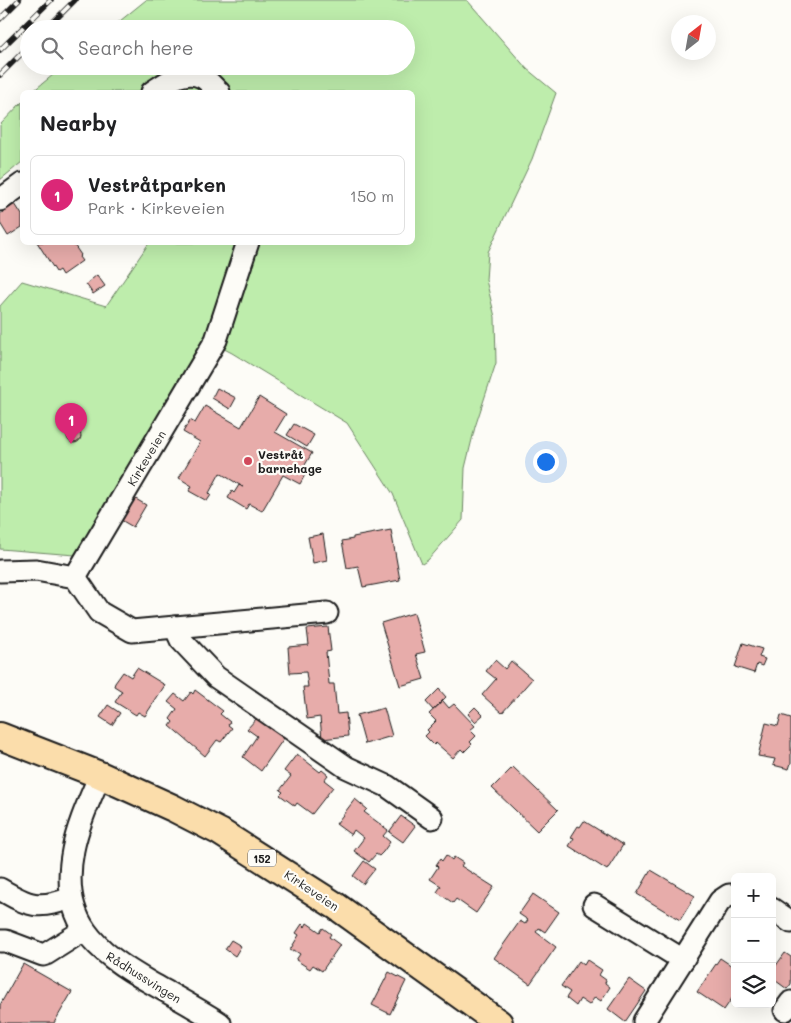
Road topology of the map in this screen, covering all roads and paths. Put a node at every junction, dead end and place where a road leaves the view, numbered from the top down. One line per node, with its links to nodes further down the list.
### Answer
1 (183, 75): 3 (street)
2 (196, 75): 4 (street)
3 (155, 90)
4 (217, 90)
5 (20, 185): 6 (street)
6 (0, 200)
7 (247, 245): 9 (street, Kirkeveien)
8 (0, 572): 9 (street)
9 (75, 576): 11 (street)
10 (327, 613): 11 (street)
11 (175, 627): 14 (street)
12 (0, 736): 13 (main road, Kirkeveien / 152)
13 (100, 774): 17 (street, Rådhussvingen); 26 (main road, Kirkeveien / 152)
14 (432, 818)
15 (0, 889): 17 (street)
16 (731, 895): 23 (street)
17 (71, 898): 21 (street, Rådhussvingen)
18 (594, 905): 23 (street)
19 (776, 913): 20 (street)
20 (791, 922)
21 (84, 930): 22 (street); 25 (street, Rådhussvingen)
22 (0, 941)
23 (683, 960): 24 (street)
24 (644, 1020)
25 (214, 1021)
26 (499, 1023)

